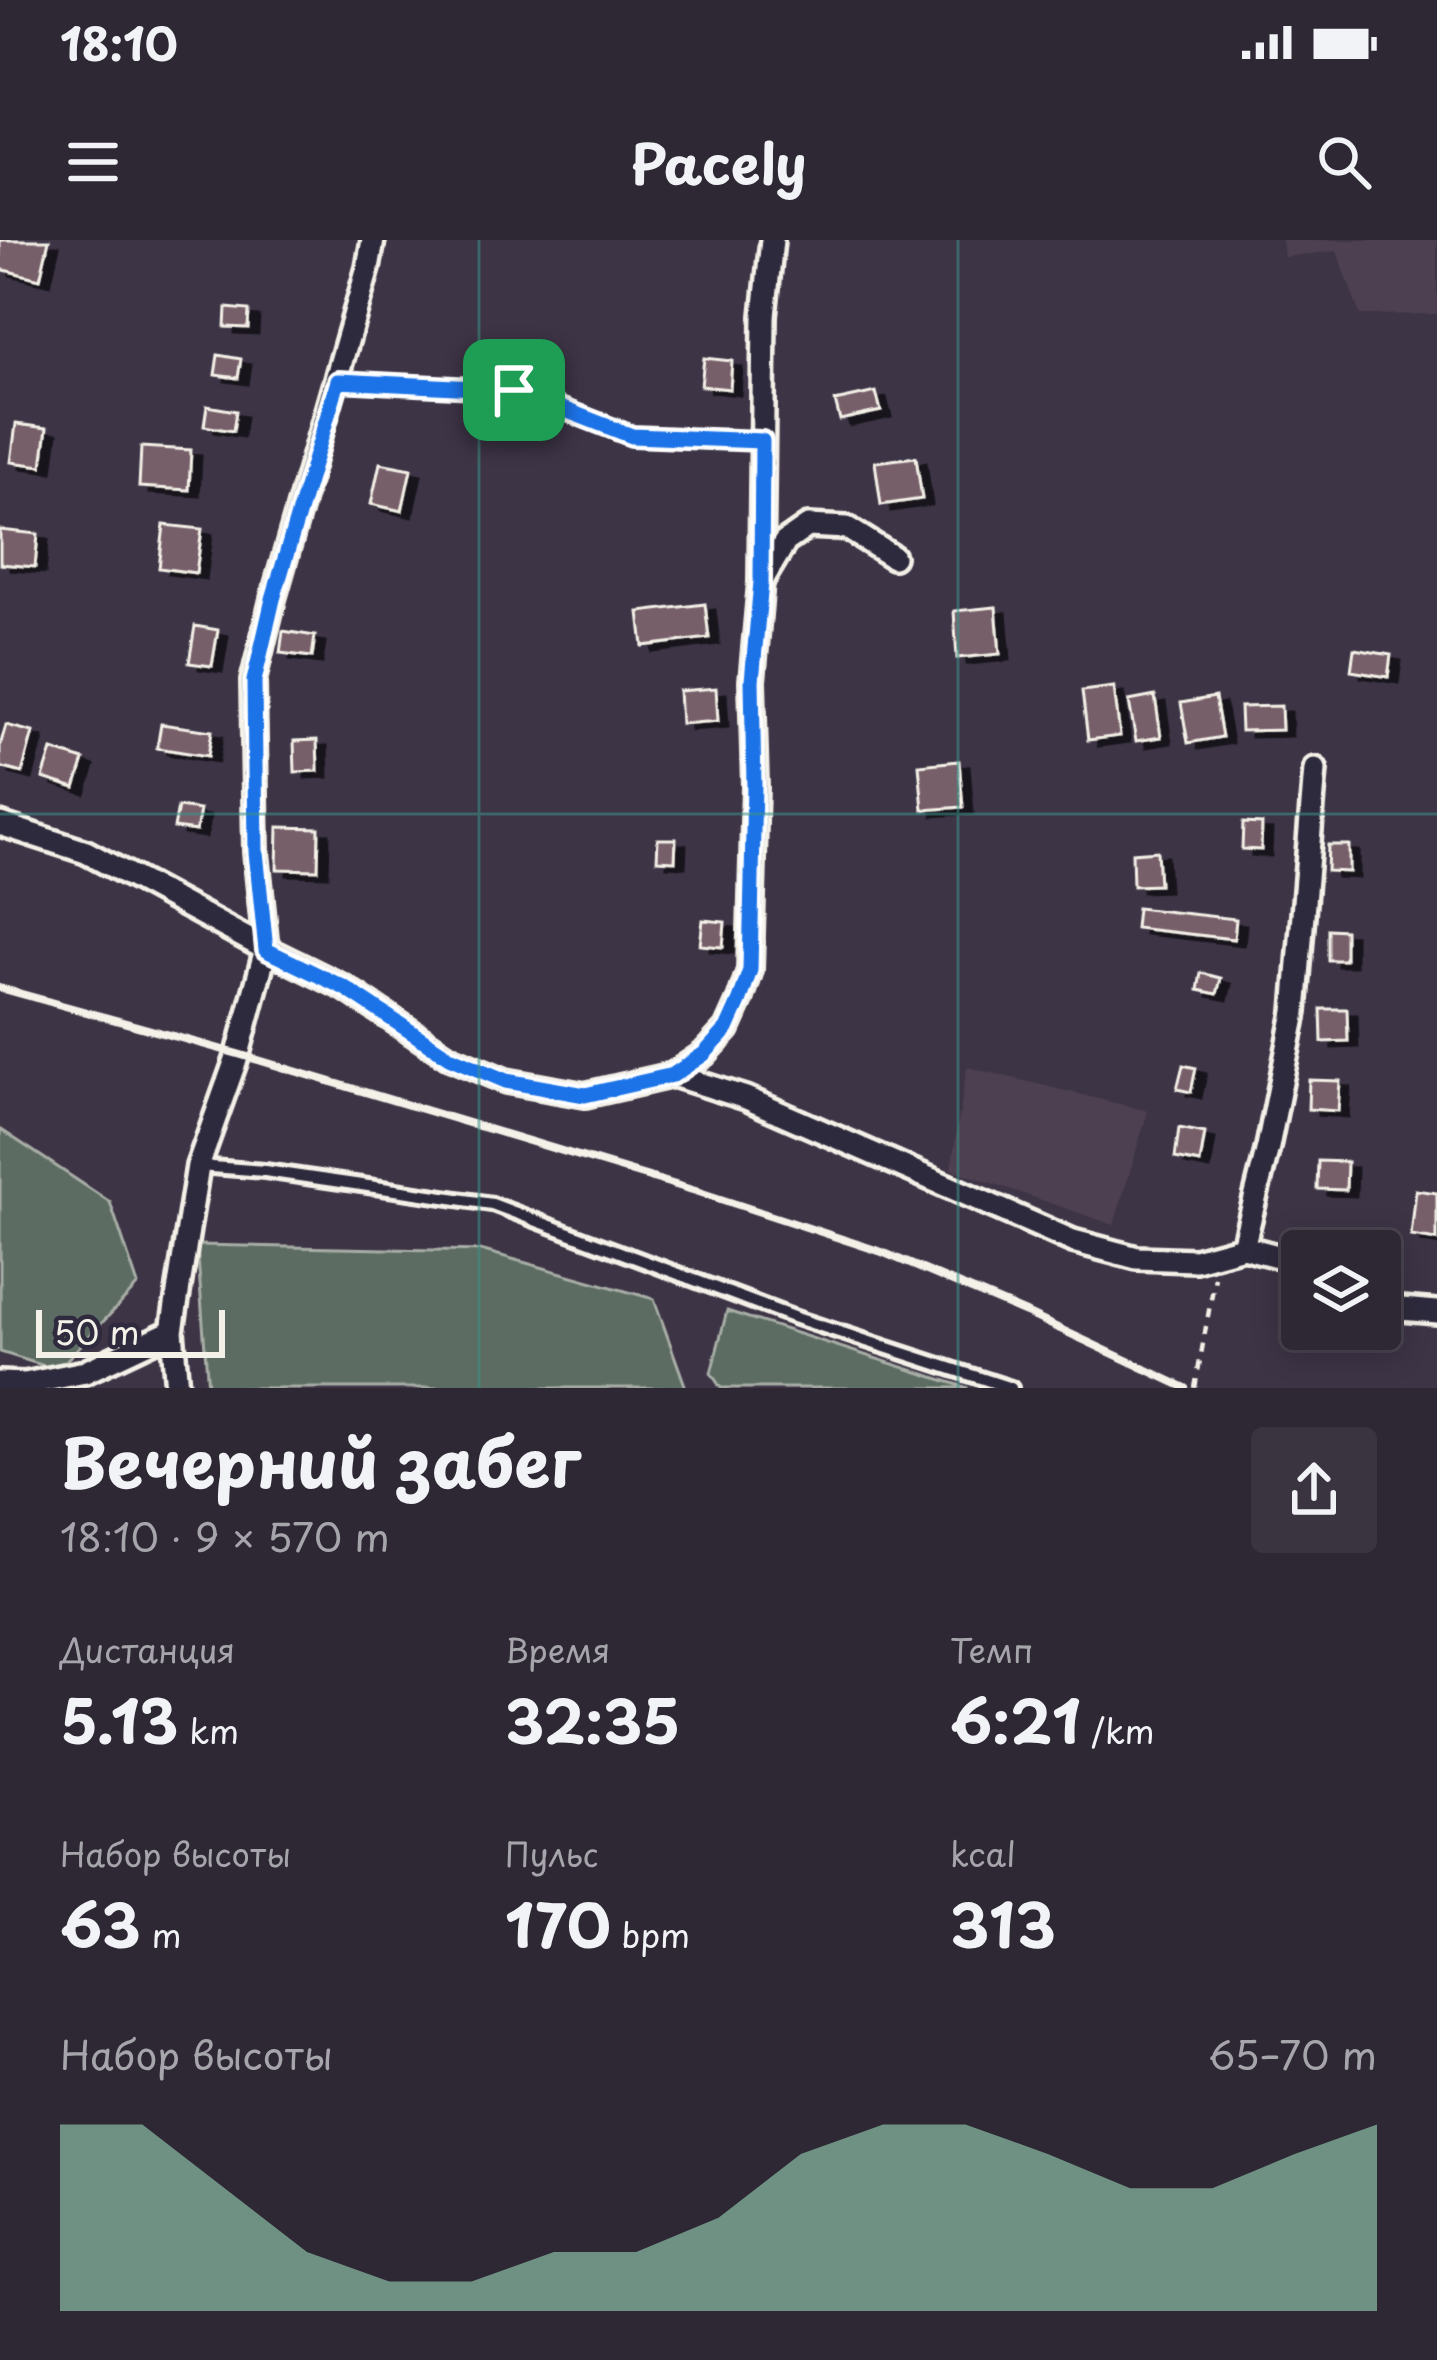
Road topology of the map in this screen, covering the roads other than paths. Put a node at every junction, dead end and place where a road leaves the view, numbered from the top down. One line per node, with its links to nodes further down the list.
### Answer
1 (373, 240): 3 (street)
2 (772, 240): 4 (street)
3 (338, 381): 4 (lane); 9 (street)
4 (762, 441): 6 (street)
5 (893, 557): 6 (street)
6 (761, 582): 10 (street)
7 (1315, 769): 12 (street)
8 (0, 824): 9 (street)
9 (266, 950): 10 (street); 11 (street)
10 (673, 1075): 12 (street)
11 (198, 1166): 16 (street); 19 (lane)
12 (1243, 1247): 13 (street)
13 (1281, 1257)
14 (1401, 1309): 15 (street)
15 (1437, 1312)
16 (172, 1331): 17 (street); 18 (street)
17 (0, 1383)
18 (177, 1388)
19 (1011, 1388)

